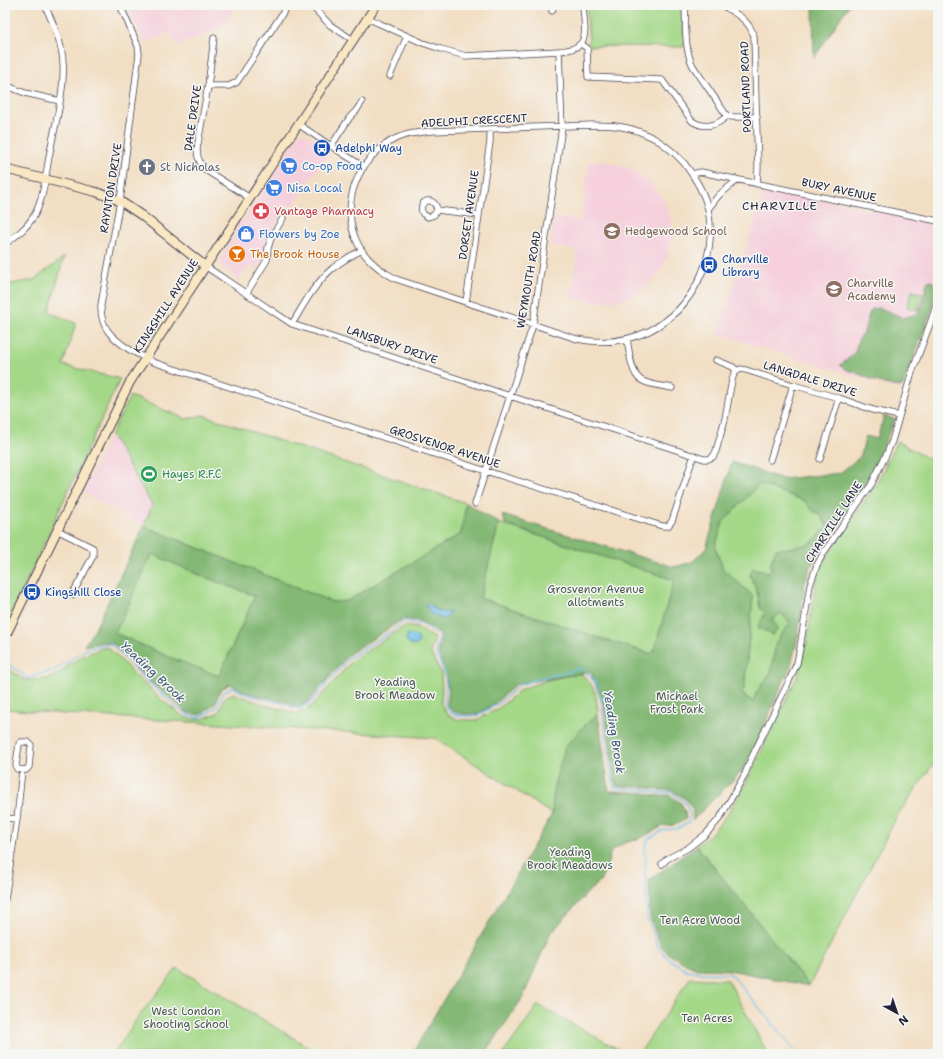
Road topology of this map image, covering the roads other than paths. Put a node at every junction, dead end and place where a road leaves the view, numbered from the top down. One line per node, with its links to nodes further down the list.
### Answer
1 (44, 5): 18 (street)
2 (120, 5): 33 (street, RAYNTON DRIVE)
3 (288, 5): 17 (street)
4 (311, 5): 12 (street)
5 (376, 5): 9 (street, KINGSHILL AVENUE)
6 (583, 5): 13 (street)
7 (685, 5): 20 (street)
8 (722, 5): 21 (street, PORTLAND ROAD)
9 (367, 18): 10 (street); 12 (street, KINGSHILL AVENUE)
10 (407, 36): 14 (street); 15 (street)
11 (214, 38): 17 (street, DALE DRIVE)
12 (353, 40): 22 (street, KINGSHILL AVENUE)
13 (581, 44): 14 (street); 20 (street)
14 (559, 51): 23 (street, WEYMOUTH ROAD)
15 (390, 76)
16 (5, 85): 18 (street)
17 (208, 86): 32 (street, DALE DRIVE)
18 (60, 101): 29 (street)
19 (362, 102): 25 (street)
20 (727, 116): 21 (street)
21 (756, 117): 31 (street, PORTLAND ROAD)
22 (298, 124): 25 (street); 32 (street, KINGSHILL AVENUE)
23 (562, 127): 24 (street, ADELPHI CRESCENT); 28 (street, ADELPHI CRESCENT); 46 (street, WEYMOUTH ROAD)
24 (490, 130): 26 (street, ADELPHI CRESCENT); 36 (street, DORSET AVENUE)
25 (330, 146): 26 (street)
26 (364, 167): 40 (street, ADELPHI CRESCENT)
27 (5, 169): 29 (street, LANSBURY DRIVE)
28 (692, 174): 30 (street, BURY AVENUE); 34 (street, ADELPHI CRESCENT)
29 (45, 179): 33 (street, LANSBURY DRIVE); 39 (street)
30 (736, 179): 31 (street, BURY AVENUE); 34 (street)
31 (757, 184): 38 (street, BURY AVENUE)
32 (250, 198): 41 (street, KINGSHILL AVENUE)
33 (120, 201): 41 (street, LANSBURY DRIVE); 48 (street, RAYNTON DRIVE)
34 (708, 209): 47 (street, ADELPHI CRESCENT)
35 (437, 210): 36 (street)
36 (479, 215): 44 (street, DORSET AVENUE)
37 (283, 218): 42 (street)
38 (938, 221)
39 (5, 244)
40 (362, 250): 44 (street, ADELPHI CRESCENT); 45 (street)
41 (205, 266): 42 (street, LANSBURY DRIVE); 48 (street, KINGSHILL AVENUE)
42 (246, 294): 45 (street, LANSBURY DRIVE)
43 (938, 299): 55 (street, CHARVILLE LANE)
44 (466, 302): 46 (street, ADELPHI CRESCENT)
45 (292, 324): 53 (street, LANSBURY DRIVE)
46 (533, 324): 47 (street, ADELPHI CRESCENT); 53 (street, WEYMOUTH ROAD)
47 (627, 340): 52 (street)
48 (144, 358): 59 (street, GROSVENOR AVENUE); 61 (street, KINGSHILL AVENUE)
49 (716, 360): 50 (street, LANGDALE DRIVE)
50 (737, 371): 51 (street, LANGDALE DRIVE); 56 (street, LANSBURY DRIVE)
51 (793, 386): 54 (street, LANGDALE DRIVE); 58 (street)
52 (672, 388)
53 (510, 396): 56 (street, LANSBURY DRIVE); 59 (street, WEYMOUTH ROAD)
54 (839, 398): 55 (street, LANGDALE DRIVE); 57 (street)
55 (899, 416): 67 (street, CHARVILLE LANE)
56 (694, 456): 59 (street, GROSVENOR AVENUE)
57 (820, 459)
58 (770, 460)
59 (486, 471): 60 (street, WEYMOUTH ROAD)
60 (475, 504)
61 (57, 530): 62 (street); 63 (street, KINGSHILL AVENUE)
62 (72, 595)
63 (5, 637)
64 (22, 770): 64 (street); 66 (street)
65 (5, 818): 66 (street)
66 (17, 819): 68 (street)
67 (662, 864)
68 (5, 899)

